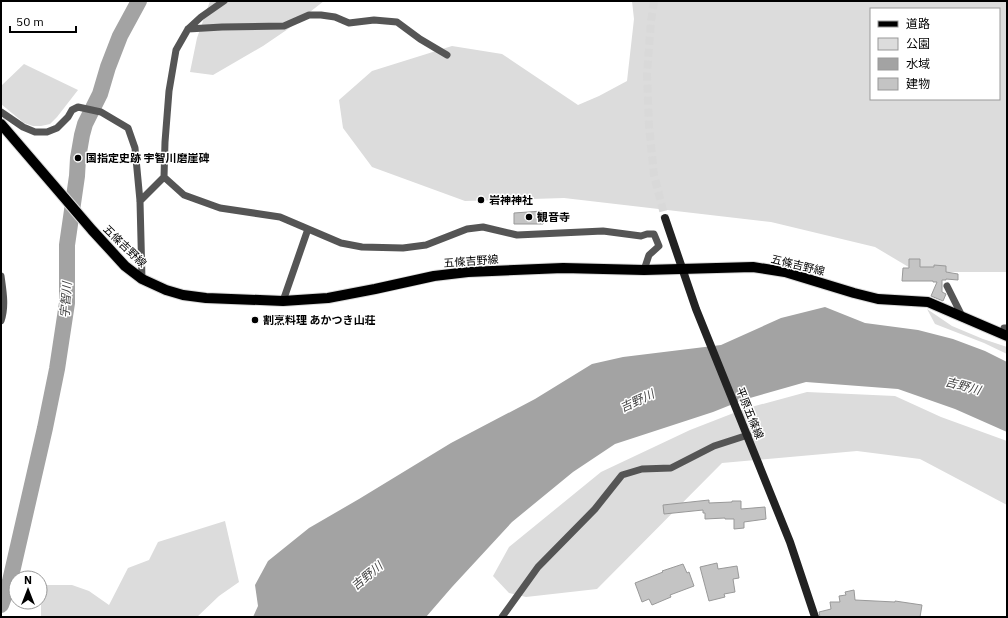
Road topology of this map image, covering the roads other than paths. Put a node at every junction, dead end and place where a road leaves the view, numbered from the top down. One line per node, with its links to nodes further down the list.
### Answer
1 (224, 1): 2 (street)
2 (188, 29): 3 (street); 6 (street)
3 (447, 55)
4 (1, 112): 7 (street)
5 (1, 124): 13 (main road, 五條吉野線)
6 (164, 177): 7 (street); 9 (street)
7 (140, 201): 13 (street)
8 (665, 218): 10 (main road, 平原五條線)
9 (308, 229): 11 (street); 16 (street)
10 (683, 269): 11 (main road, 五條吉野線); 17 (main road, 五條吉野線); 20 (main road, 平原五條線)
11 (644, 270): 16 (main road, 五條吉野線)
12 (1, 276): 15 (street)
13 (142, 278): 16 (main road, 五條吉野線)
14 (947, 286): 17 (street)
15 (2, 295): 18 (street)
16 (283, 301)
17 (964, 318): 19 (main road, 五條吉野線)
18 (1, 320)
19 (1006, 333)
20 (748, 435): 21 (street); 22 (main road, 平原五條線)
21 (502, 617)
22 (814, 617)

